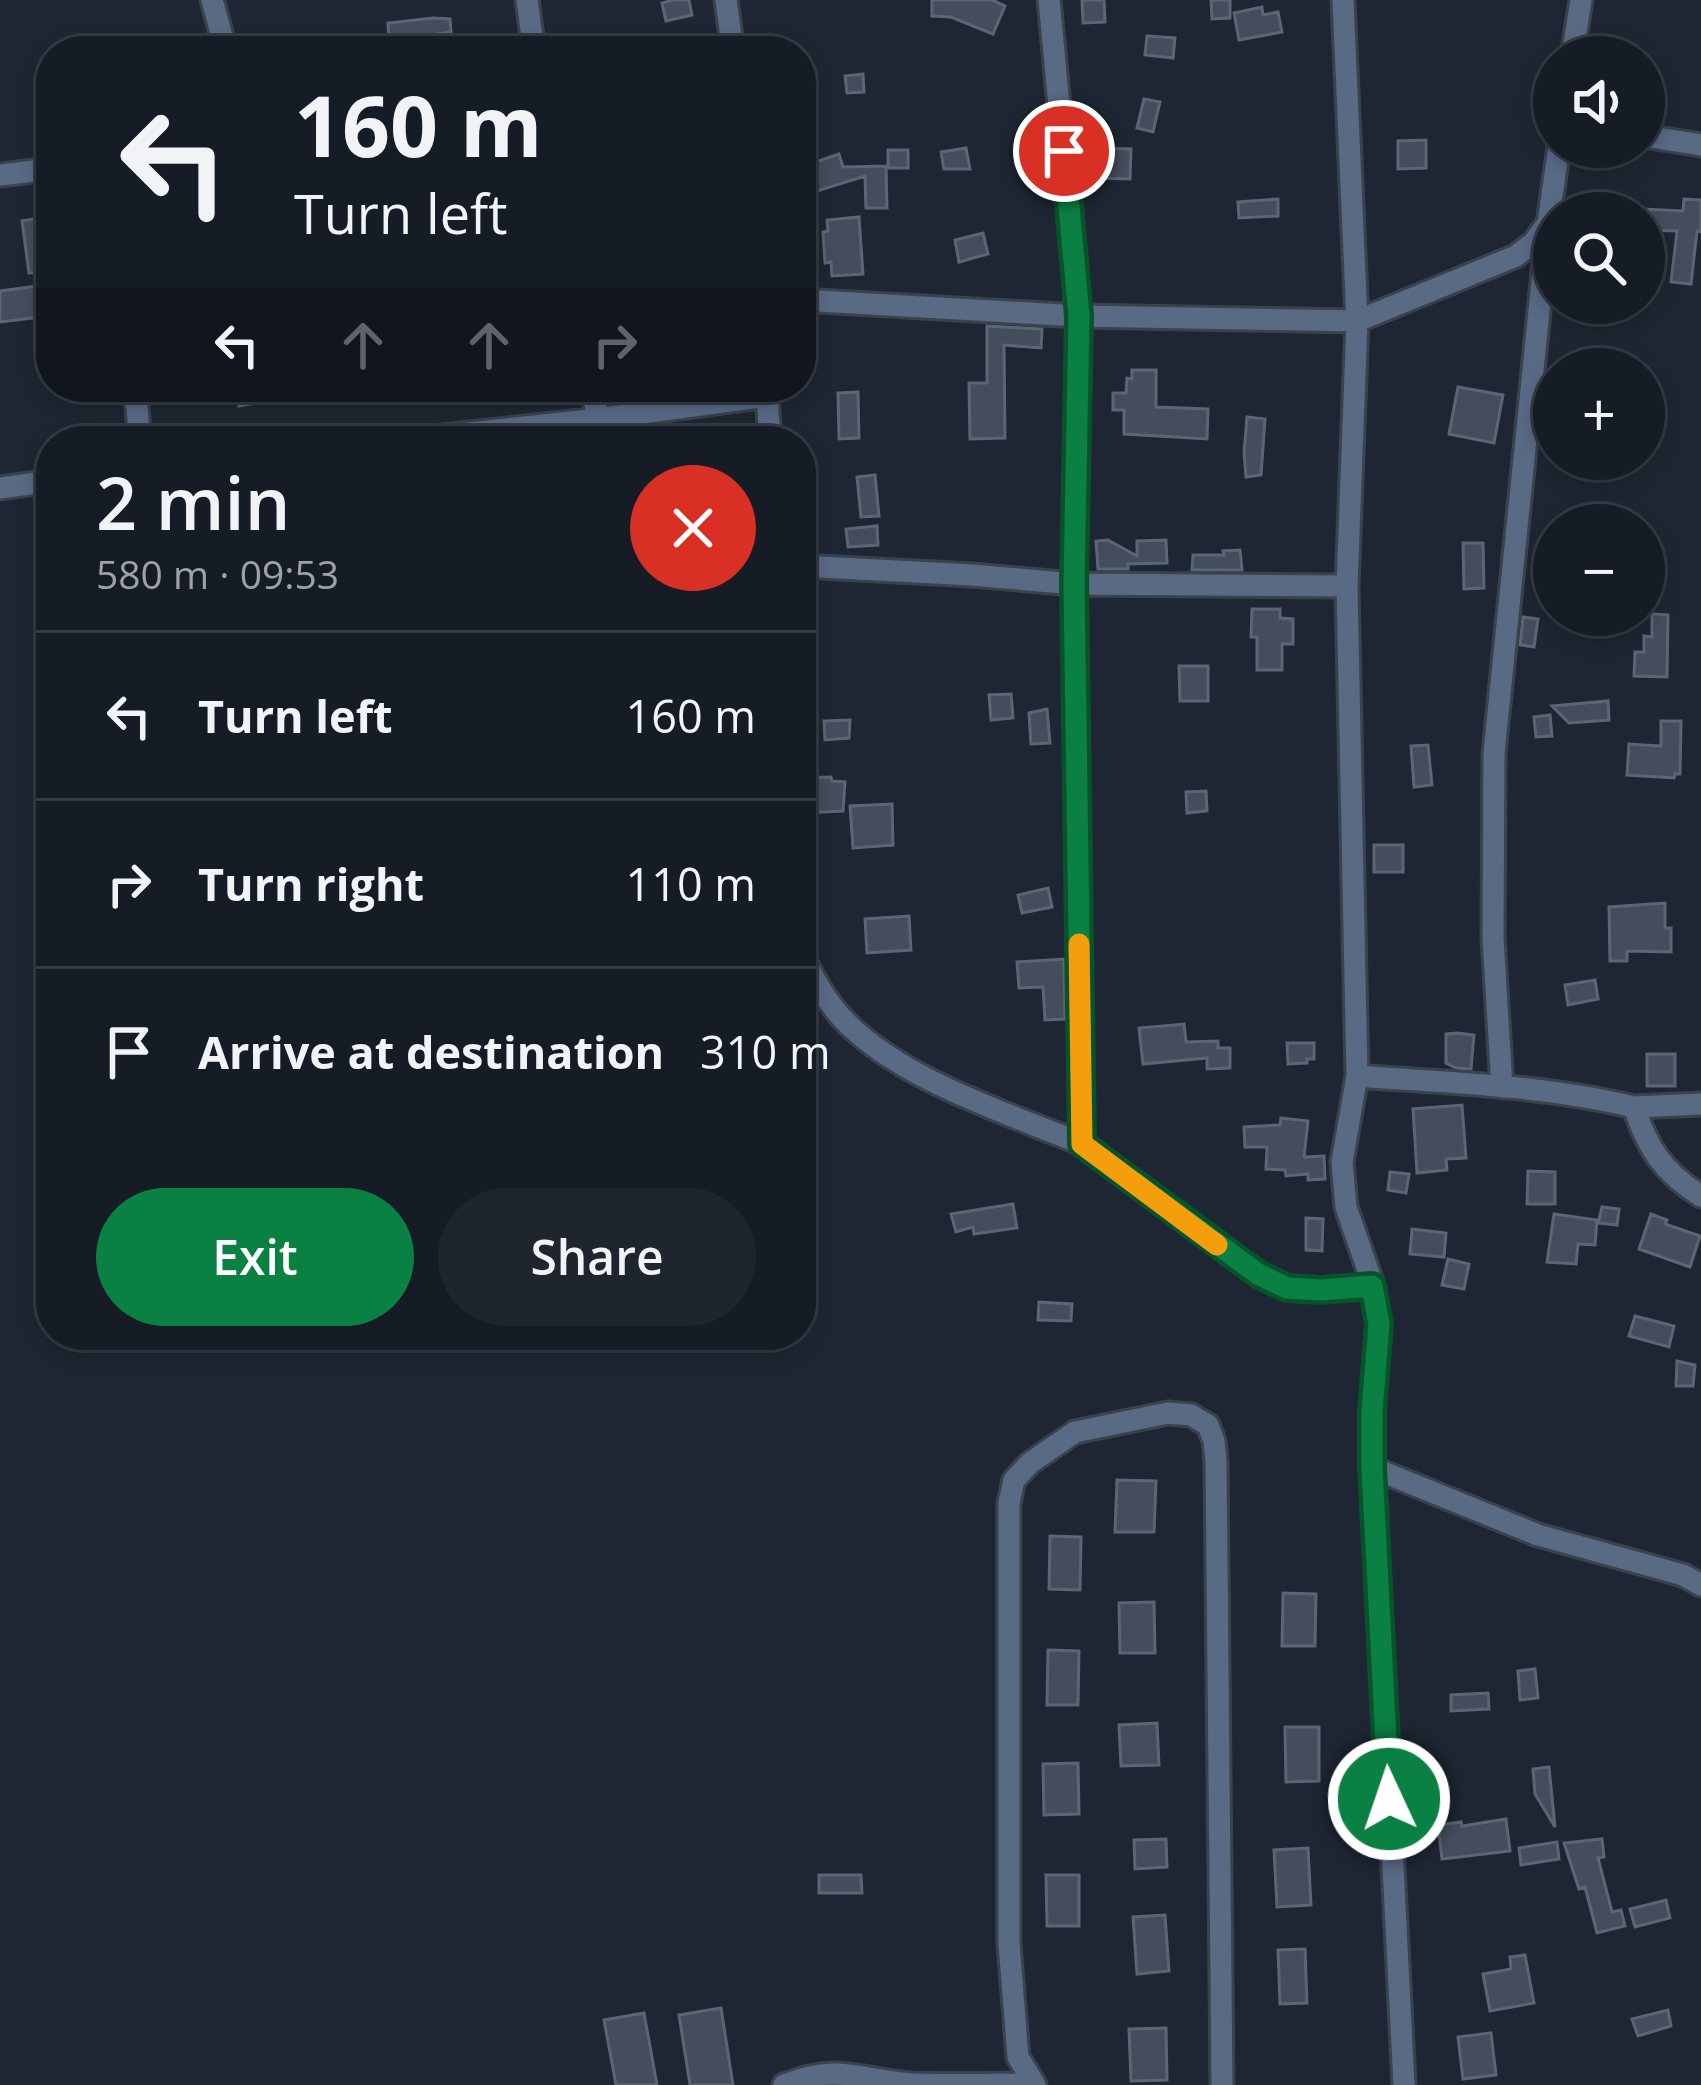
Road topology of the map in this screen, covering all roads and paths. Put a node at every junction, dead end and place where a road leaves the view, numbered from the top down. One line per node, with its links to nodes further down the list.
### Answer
1 (212, 0): 7 (street)
2 (527, 0): 8 (street)
3 (726, 0): 9 (street)
4 (1049, 0): 17 (street)
5 (1343, 0): 18 (street)
6 (1582, 0): 10 (street)
7 (222, 36)
8 (532, 36)
9 (731, 36)
10 (1576, 36)
11 (1665, 139): 12 (street)
12 (1701, 145)
13 (36, 171): 14 (street)
14 (0, 175)
15 (1533, 243): 18 (street)
16 (816, 301): 17 (street)
17 (1079, 316): 18 (street); 27 (street)
18 (1358, 321): 28 (street)
19 (1538, 324): 31 (street)
20 (595, 402): 22 (street)
21 (701, 402): 22 (street)
22 (598, 419): 23 (street)
23 (534, 426)
24 (36, 483): 25 (street)
25 (0, 488)
26 (816, 567): 27 (street)
27 (1074, 584): 28 (street); 34 (street)
28 (1347, 586): 30 (street)
29 (816, 977): 34 (street)
30 (1357, 1076): 31 (street); 36 (street)
31 (1502, 1087): 33 (street)
32 (1701, 1104): 33 (street)
33 (1634, 1107): 35 (street)
34 (1082, 1144): 36 (street)
35 (1701, 1196)
36 (1372, 1286): 37 (street)
37 (1372, 1468): 38 (street); 42 (street)
38 (1701, 1585)
39 (784, 2085): 40 (street)
40 (1034, 2085): 41 (street)
41 (1222, 2085)
42 (1405, 2085)

